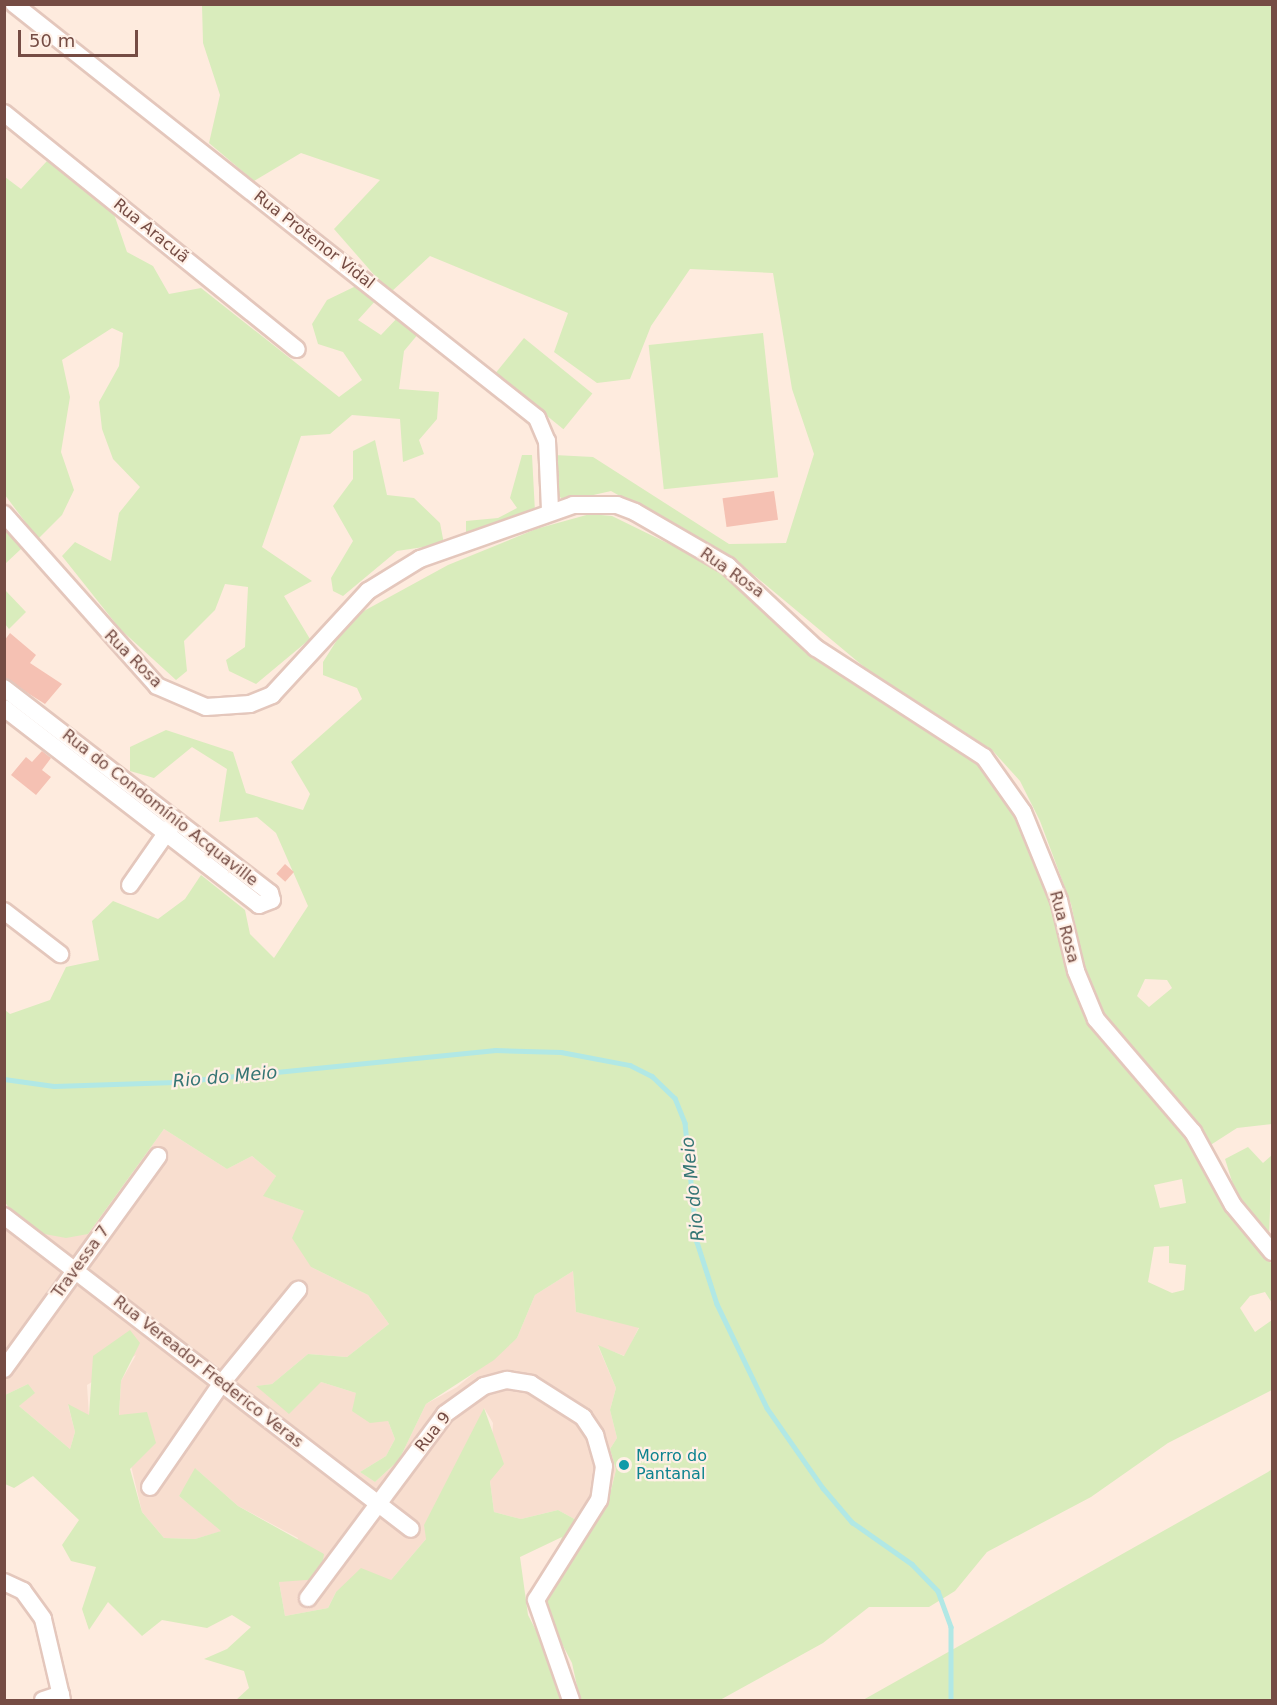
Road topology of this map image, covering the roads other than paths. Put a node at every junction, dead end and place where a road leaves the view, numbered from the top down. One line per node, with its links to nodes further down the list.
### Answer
1 (14, 4): 4 (street, Rua Protenor Vidal)
2 (4, 113): 3 (street, Rua Aracuã)
3 (297, 349)
4 (550, 512): 5 (street, Rua Rosa); 15 (street, Rua Rosa)
5 (4, 514)
6 (4, 688): 8 (street, Rua do Condomínio Acquaville)
7 (4, 708): 8 (street, Rua do Condomínio Acquaville)
8 (35, 721): 9 (street, Rua do Condomínio Acquaville)
9 (172, 824): 9 (street, Rua do Condomínio Acquaville); 10 (street)
10 (130, 885)
11 (4, 911): 12 (street)
12 (60, 954)
13 (158, 1156): 16 (street, Travessa 7)
14 (4, 1216): 16 (street, Rua Vereador Frederico Veras)
15 (1272, 1252)
16 (75, 1270): 18 (street, Travessa 7); 19 (street, Rua Vereador Frederico Veras)
17 (298, 1290): 19 (street)
18 (4, 1369)
19 (221, 1384): 20 (street); 21 (street, Rua Vereador Frederico Veras)
20 (150, 1487)
21 (379, 1503): 22 (street, Rua Vereador Frederico Veras); 24 (street, Rua 9); 27 (street, Rua 9)
22 (411, 1529)
23 (4, 1582): 25 (street)
24 (308, 1598)
25 (61, 1697): 26 (street)
26 (43, 1701)
27 (571, 1701)

